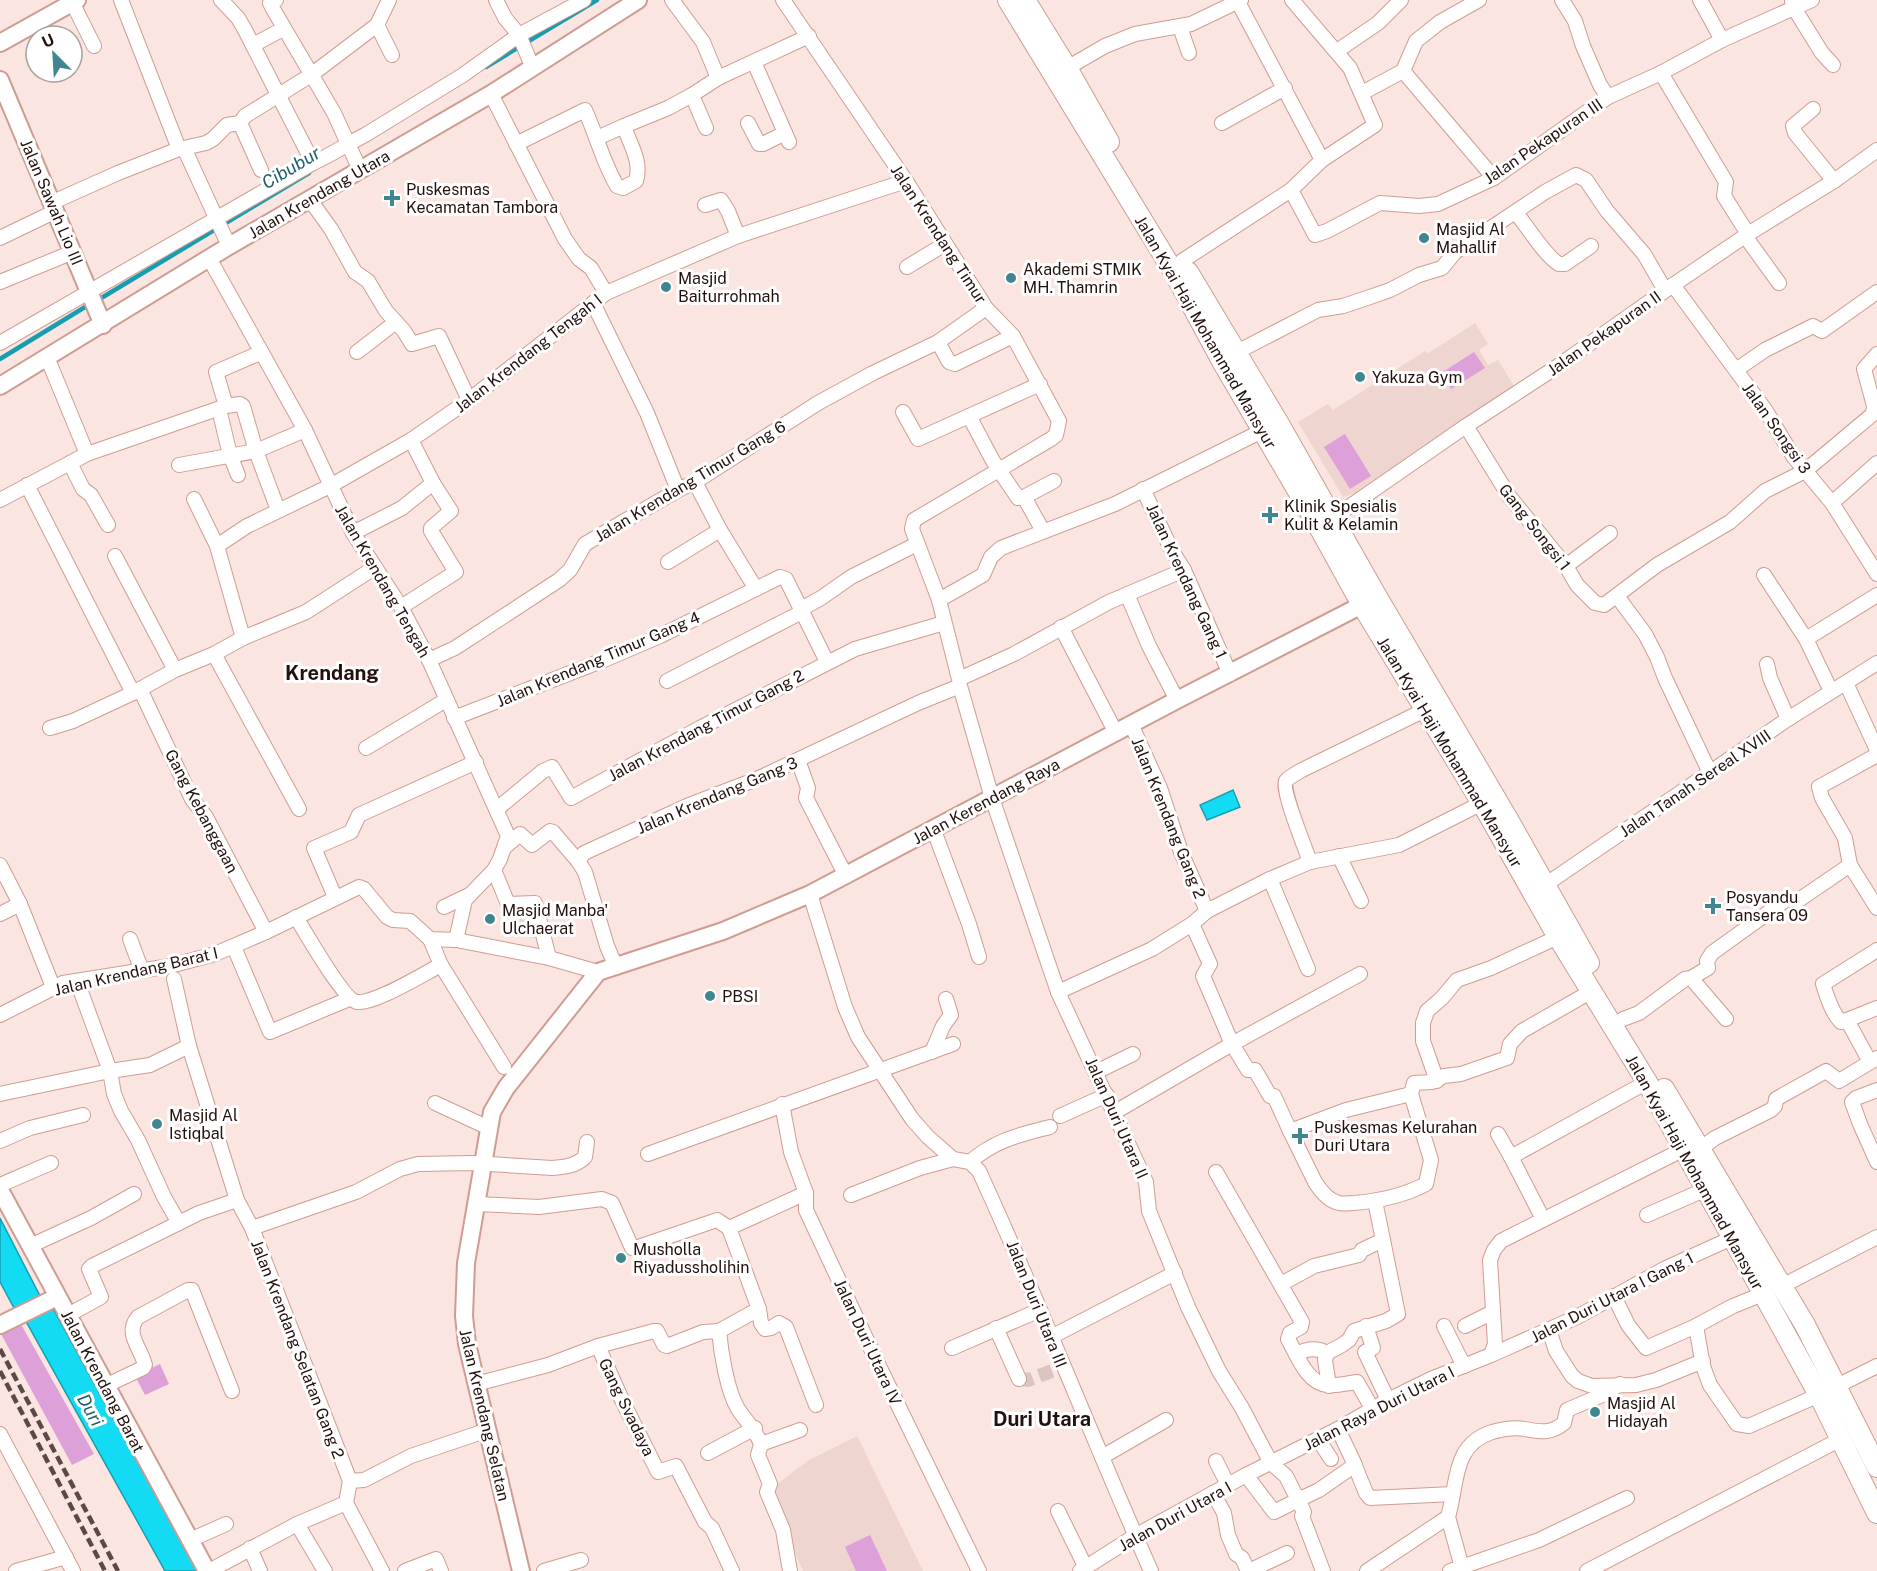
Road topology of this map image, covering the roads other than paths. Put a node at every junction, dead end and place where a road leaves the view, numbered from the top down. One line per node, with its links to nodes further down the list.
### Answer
1 (121, 0): 57 (street)
2 (221, 0): 27 (street)
3 (389, 0): 20 (street)
4 (496, 0): 24 (street)
5 (584, 0): 24 (street)
6 (638, 0): 33 (street, Jalan Krendang Utara)
7 (672, 0): 39 (street)
8 (783, 0): 23 (street, Jalan Krendang Timur)
9 (1292, 0): 29 (street)
10 (1401, 0): 29 (street)
11 (1479, 0): 36 (street)
12 (1562, 0): 46 (street)
13 (1700, 0): 25 (street)
14 (1812, 0): 19 (street, Jalan Pekapuran III)
15 (75, 1): 26 (street); 28 (street)
16 (272, 1): 22 (street)
17 (1014, 1): 35 (main road, Jalan Kyai Haji Mohammad Mansyur)
18 (1240, 1): 21 (street); 41 (street)
19 (1793, 4): 25 (street, Jalan Pekapuran III); 34 (street)
20 (377, 26): 31 (street); 38 (street)
21 (1180, 27): 30 (street); 35 (street)
22 (283, 29): 27 (street); 38 (street)
23 (809, 36): 32 (street); 65 (street, Jalan Krendang Timur)
24 (521, 38): 33 (street); 55 (street)
25 (1722, 40): 37 (street, Jalan Pekapuran III)
26 (0, 43)
27 (253, 45): 45 (street)
28 (94, 46)
29 (1337, 51): 42 (street)
30 (1189, 53)
31 (392, 55)
32 (754, 62): 39 (street); 50 (street)
33 (531, 63): 43 (street, Jalan Krendang Utara)
34 (1833, 64)
35 (1061, 71): 47 (main road, Jalan Kyai Haji Mohammad Mansyur)
36 (1403, 71): 42 (street); 63 (street)
37 (1661, 73): 46 (street, Jalan Pekapuran III); 72 (street)
38 (311, 75): 45 (street); 55 (street)
39 (718, 78): 44 (street)
40 (0, 80): 69 (street, Jalan Sawah Lio III)
41 (1285, 88): 51 (street); 59 (street)
42 (1362, 93): 59 (street)
43 (491, 94): 56 (street); 61 (street, Jalan Krendang Utara)
44 (692, 95): 52 (street); 53 (street)
45 (277, 96): 49 (street); 60 (street)
46 (1608, 97): 63 (street, Jalan Pekapuran III)
47 (1080, 103): 80 (main road, Jalan Kyai Haji Mohammad Mansyur); 108 (main road, Jalan Kyai Haji Mohammad Mansyur)
48 (1813, 109): 64 (street)
49 (240, 123): 57 (street); 62 (street)
50 (748, 123)
51 (1222, 123)
52 (624, 126): 54 (street); 54 (street)
53 (706, 128)
54 (597, 138): 56 (street)
55 (349, 144): 60 (street); 61 (street)
56 (516, 144): 86 (street)
57 (181, 149): 69 (street); 71 (street)
58 (1877, 150): 64 (street, Jalan Pekapuran II)
59 (1322, 160): 66 (street)
60 (313, 163): 71 (street)
61 (359, 167): 67 (street, Jalan Krendang Utara)
62 (261, 170)
63 (1494, 178): 66 (street, Jalan Pekapuran III)
64 (1834, 180): 72 (street, Jalan Pekapuran II)
65 (906, 181): 73 (street, Jalan Krendang Tengah I); 76 (street, Jalan Krendang Timur)
66 (1291, 190): 80 (street)
67 (310, 200): 75 (street, Jalan Krendang Utara); 90 (street)
68 (705, 205): 73 (street)
69 (54, 207): 74 (street); 78 (street, Jalan Sawah Lio III)
70 (1516, 213): 77 (street); 84 (street, Jalan Songsi 3); 96 (street)
71 (217, 222): 75 (street); 88 (street)
72 (1747, 235): 83 (street); 84 (street, Jalan Pekapuran II)
73 (738, 236): 86 (street, Jalan Krendang Tengah I)
74 (0, 238)
75 (228, 244): 79 (street, Jalan Krendang Utara)
76 (945, 244): 81 (street); 89 (street, Jalan Krendang Timur)
77 (1591, 246)
78 (73, 252): 82 (street); 88 (street, Jalan Sawah Lio III)
79 (209, 258): 88 (street, Jalan Krendang Utara); 95 (street, Jalan Krendang Tengah)
80 (1182, 261): 96 (main road, Jalan Kyai Haji Mohammad Mansyur)
81 (907, 267)
82 (0, 282)
83 (1779, 283)
84 (1669, 288): 99 (street, Jalan Songsi 3); 106 (street, Jalan Pekapuran II)
85 (1877, 292): 99 (street)
86 (606, 293): 87 (street, Jalan Krendang Tengah I)
87 (593, 303): 102 (street, Jalan Krendang Tengah I); 126 (street)
88 (95, 307): 93 (street); 98 (street, Jalan Krendang Utara)
89 (986, 308): 91 (street, Jalan Krendang Timur); 92 (street, Jalan Krendang Timur Gang 6)
90 (396, 322): 94 (street); 102 (street)
91 (1013, 336): 92 (street); 100 (street, Jalan Krendang Timur)
92 (938, 342): 120 (street, Jalan Krendang Timur Gang 6)
93 (0, 344)
94 (357, 352)
95 (260, 353): 103 (street); 107 (street, Jalan Krendang Tengah)
96 (1235, 353): 110 (main road, Jalan Kyai Haji Mohammad Mansyur)
97 (1877, 354): 118 (street)
98 (47, 357): 101 (street, Jalan Krendang Utara); 112 (street)
99 (1736, 370): 118 (street, Jalan Songsi 3)
100 (1040, 384): 105 (street); 117 (street, Jalan Krendang Timur)
101 (0, 386)
102 (469, 400): 109 (street, Jalan Krendang Tengah I)
103 (223, 408): 111 (street); 112 (street); 113 (street)
104 (903, 412): 105 (street)
105 (969, 416): 117 (street)
106 (1466, 426): 132 (street, Jalan Pekapuran II); 142 (street, Gang Songsi 1)
107 (304, 430): 111 (street); 124 (street, Jalan Krendang Tengah)
108 (1262, 431): 110 (main road, Jalan Kyai Haji Mohammad Mansyur); 125 (street)
109 (411, 440): 122 (street); 124 (street, Jalan Krendang Tengah I)
110 (1280, 445): 132 (main road, Jalan Kyai Haji Mohammad Mansyur)
111 (256, 451): 113 (street); 131 (street)
112 (87, 454): 114 (street)
113 (230, 455): 116 (street); 119 (street)
114 (70, 463): 123 (street); 133 (street)
115 (1877, 463): 130 (street)
116 (179, 465)
117 (1000, 470): 127 (street); 138 (street, Jalan Krendang Timur)
118 (1805, 471): 130 (street, Jalan Songsi 3); 150 (street)
119 (238, 475)
120 (695, 482): 126 (street, Jalan Krendang Timur Gang 6); 134 (street)
121 (1054, 482): 127 (street)
122 (433, 483): 136 (street); 153 (street)
123 (27, 485): 129 (street); 169 (street, Gang Kebanggaan)
124 (330, 486): 131 (street, Jalan Krendang Tengah I); 136 (street, Jalan Krendang Tengah)
125 (1143, 489): 135 (street); 144 (street, Jalan Krendang Gang 1)
126 (678, 490): 160 (street, Jalan Krendang Timur Gang 6)
127 (1024, 497): 135 (street)
128 (194, 499): 139 (street)
129 (0, 500)
130 (1832, 503): 145 (street, Jalan Songsi 3)
131 (278, 510): 139 (street, Jalan Krendang Tengah I)
132 (1326, 523): 152 (main road, Jalan Kyai Haji Mohammad Mansyur)
133 (108, 525)
134 (720, 530): 141 (street); 147 (street)
135 (1043, 531): 151 (street)
136 (353, 532): 143 (street, Jalan Krendang Tengah)
137 (1610, 533): 142 (street)
138 (917, 544): 151 (street, Jalan Krendang Timur); 154 (street)
139 (217, 546): 157 (street)
140 (115, 556): 164 (street)
141 (668, 562)
142 (1566, 566): 150 (street, Gang Songsi 1)
143 (375, 568): 153 (street, Jalan Krendang Tengah); 157 (street)
144 (1184, 570): 148 (street, Jalan Krendang Gang 3); 165 (street, Jalan Krendang Gang 1)
145 (1877, 574)
146 (1764, 575): 158 (street)
147 (756, 589): 154 (street, Jalan Krendang Timur Gang 4); 174 (street, Jalan Krendang Timur Gang 4)
148 (1126, 594): 156 (street, Jalan Krendang Gang 3); 172 (street)
149 (1877, 595): 158 (street)
150 (1617, 596): 184 (street)
151 (939, 600): 155 (street, Jalan Krendang Timur)
152 (1369, 601): 165 (street, Jalan Kerendang Raya); 173 (main road, Jalan Kyai Haji Mohammad Mansyur)
153 (401, 607): 160 (street, Jalan Krendang Tengah)
154 (801, 610): 161 (street, Jalan Krendang Timur Gang 4); 166 (street)
155 (944, 623): 161 (street, Jalan Krendang Timur Gang 2); 167 (street, Jalan Krendang Timur)
156 (1061, 627): 167 (street, Jalan Krendang Gang 3); 178 (street)
157 (243, 638): 159 (street)
158 (1806, 639): 170 (street)
159 (214, 654): 164 (street); 187 (street)
160 (429, 660): 171 (street, Jalan Krendang Tengah)
161 (827, 662): 188 (street, Jalan Krendang Timur Gang 2)
162 (1877, 663): 168 (street, Jalan Tanah Sereal XVIII)
163 (1767, 664): 175 (street)
164 (175, 670): 169 (street)
165 (1230, 674): 172 (street, Jalan Kerendang Raya)
166 (667, 681)
167 (960, 682): 182 (street, Jalan Krendang Gang 3); 185 (street, Jalan Krendang Timur)
168 (1846, 683): 170 (street, Jalan Tanah Sereal XVIII); 180 (street)
169 (136, 691): 177 (street); 211 (street, Gang Kebanggaan)
170 (1831, 691): 175 (street, Jalan Tanah Sereal XVIII)
171 (446, 700): 174 (street, Jalan Krendang Tengah); 179 (street)
172 (1177, 700): 176 (street, Jalan Kerendang Raya)
173 (1436, 716): 186 (main road, Jalan Kyai Haji Mohammad Mansyur); 193 (street); 199 (main road, Jalan Kyai Haji Mohammad Mansyur)
174 (454, 718): 183 (street, Jalan Krendang Tengah)
175 (1788, 720): 184 (street, Jalan Tanah Sereal XVIII)
176 (1131, 724): 178 (street, Jalan Kerendang Raya); 207 (street, Jalan Krendang Gang 2)
177 (50, 728)
178 (1116, 732): 185 (street, Jalan Kerendang Raya)
179 (366, 748)
180 (1877, 750)
181 (1877, 756): 195 (street)
182 (798, 760): 192 (street, Jalan Krendang Gang 3); 197 (street)
183 (476, 762): 188 (street, Jalan Krendang Tengah); 202 (street)
184 (1710, 773): 199 (street, Jalan Tanah Sereal XVIII)
185 (992, 798): 189 (street, Jalan Kerendang Raya); 231 (street, Jalan Duri Utara II)
186 (1482, 803): 191 (street); 199 (main road, Jalan Kyai Haji Mohammad Mansyur)
187 (299, 809)
188 (497, 809): 190 (street, Jalan Krendang Tengah)
189 (933, 828): 197 (street, Jalan Kerendang Raya); 218 (street)
190 (505, 847): 192 (street); 196 (street)
191 (1339, 856): 193 (street); 203 (street)
192 (578, 861): 221 (street)
193 (1310, 862): 198 (street)
194 (0, 865): 204 (street)
195 (1850, 865): 206 (street); 226 (street)
196 (494, 870): 201 (street); 219 (street)
197 (846, 876): 200 (street, Jalan Kerendang Raya)
198 (1270, 879): 207 (street); 222 (street)
199 (1539, 888): 212 (main road, Jalan Kyai Haji Mohammad Mansyur); 236 (main road, Jalan Kyai Haji Mohammad Mansyur)
200 (810, 894): 221 (street, Jalan Kerendang Raya); 247 (street)
201 (468, 895): 205 (street); 215 (street)
202 (334, 897): 209 (street, Jalan Krendang Barat I); 214 (street, Jalan Krendang Barat I)
203 (1361, 902)
204 (20, 904): 208 (street); 229 (street)
205 (444, 907)
206 (1877, 908)
207 (1207, 911): 210 (street)
208 (0, 914)
209 (296, 917): 211 (street, Jalan Krendang Barat I); 232 (street)
210 (1192, 924): 231 (street); 240 (street)
211 (266, 932): 216 (street, Jalan Krendang Barat I)
212 (1558, 937): 230 (main road, Jalan Kyai Haji Mohammad Mansyur); 249 (street)
213 (130, 939): 223 (street)
214 (429, 939): 215 (street); 220 (street)
215 (456, 940): 219 (street)
216 (234, 947): 223 (street, Jalan Krendang Barat I); 232 (street)
217 (1877, 950): 238 (street)
218 (979, 957)
219 (549, 958): 224 (street)
220 (441, 964): 232 (street); 245 (street)
221 (616, 967): 224 (street, Jalan Kerendang Raya)
222 (1308, 969)
223 (142, 971): 228 (street, Jalan Krendang Barat I)
224 (598, 972): 259 (street, Jalan Krendang Selatan)
225 (1360, 974): 240 (street)
226 (1692, 978): 236 (street); 237 (street)
227 (174, 979): 241 (street)
228 (77, 981): 229 (street, Jalan Krendang Barat I); 246 (street)
229 (53, 987): 235 (street, Jalan Krendang Barat I)
230 (1592, 991): 249 (street); 250 (main road, Jalan Kyai Haji Mohammad Mansyur)
231 (1058, 992): 248 (street, Jalan Duri Utara II)
232 (350, 999)
233 (946, 999): 242 (street)
234 (1877, 1008): 238 (street)
235 (0, 1015)
236 (1623, 1019): 264 (main road, Jalan Kyai Haji Mohammad Mansyur)
237 (1726, 1019)
238 (1848, 1020): 244 (street)
239 (953, 1044): 242 (street)
240 (1232, 1044): 257 (street); 260 (street)
241 (189, 1046): 246 (street); 279 (street)
242 (932, 1052): 247 (street)
243 (1133, 1054): 248 (street)
244 (1873, 1060): 264 (street)
245 (504, 1067)
246 (110, 1071): 252 (street); 284 (street)
247 (880, 1071): 256 (street); 267 (street)
248 (1096, 1071): 254 (street, Jalan Duri Utara II)
249 (1437, 1081): 253 (street)
250 (1647, 1082): 264 (main road, Jalan Kyai Haji Mohammad Mansyur); 266 (street)
251 (1877, 1090): 269 (street)
252 (0, 1094)
253 (1411, 1094): 260 (street); 280 (street)
254 (1107, 1095): 257 (street, Jalan Duri Utara II); 268 (street)
255 (435, 1103): 259 (street)
256 (782, 1104): 265 (street); 276 (street, Jalan Duri Utara IV)
257 (1115, 1113): 293 (street, Jalan Duri Utara II)
258 (83, 1116): 262 (street)
259 (489, 1128): 271 (street, Jalan Krendang Selatan)
260 (1290, 1131): 280 (street)
261 (1498, 1134): 266 (street)
262 (0, 1141)
263 (587, 1142): 271 (street, Jalan Krendang Selatan Gang 2)
264 (1693, 1147): 275 (main road, Jalan Kyai Haji Mohammad Mansyur); 283 (street); 295 (main road, Jalan Kyai Haji Mohammad Mansyur)
265 (648, 1154)
266 (1511, 1157): 283 (street)
267 (953, 1159): 268 (street); 278 (street)
268 (970, 1162): 300 (street, Jalan Duri Utara III)
269 (1877, 1162)
270 (51, 1163): 273 (street)
271 (484, 1163): 281 (street, Jalan Krendang Selatan); 285 (street, Jalan Krendang Selatan Gang 2)
272 (1216, 1172): 294 (street)
273 (0, 1185)
274 (0, 1190): 290 (street, Jalan Krendang Barat)
275 (1704, 1190): 282 (street); 288 (main road, Jalan Kyai Haji Mohammad Mansyur)
276 (806, 1193): 286 (street); 381 (street, Jalan Duri Utara IV)
277 (134, 1194): 290 (street)
278 (851, 1195)
279 (237, 1200): 284 (street); 285 (street)
280 (1375, 1201): 289 (street)
281 (477, 1204): 286 (street); 321 (street, Jalan Krendang Selatan)
282 (1647, 1215)
283 (1543, 1219): 291 (street)
284 (179, 1223): 302 (street)
285 (252, 1228): 348 (street, Jalan Krendang Selatan Gang 2)
286 (729, 1228): 299 (street)
287 (1877, 1237): 295 (street)
288 (1732, 1238): 296 (main road, Jalan Kyai Haji Mohammad Mansyur); 297 (street, Jalan Duri Utara I Gang 1)
289 (1383, 1240): 294 (street); 304 (street)
290 (30, 1246): 298 (street, Jalan Krendang Barat)
291 (1494, 1250): 292 (street); 301 (street)
292 (1478, 1257)
293 (1175, 1273): 311 (street); 344 (street, Jalan Duri Utara II)
294 (1281, 1284): 315 (street)
295 (1782, 1286): 325 (main road, Jalan Kyai Haji Mohammad Mansyur)
296 (1763, 1294): 307 (street); 327 (main road, Jalan Kyai Haji Mohammad Mansyur)
297 (1614, 1296): 307 (street); 309 (street, Jalan Duri Utara I Gang 1)
298 (53, 1299): 302 (street, Jalan Krendang Barat); 303 (street)
299 (759, 1309): 310 (street); 329 (street)
300 (1040, 1310): 308 (street); 311 (street, Jalan Duri Utara III)
301 (1493, 1312): 306 (street); 316 (street)
302 (68, 1315): 323 (street, Jalan Krendang Barat)
303 (7, 1321)
304 (1366, 1326): 314 (street); 328 (street)
305 (1444, 1326): 318 (street)
306 (1465, 1326)
307 (1696, 1326): 317 (street)
308 (996, 1328): 313 (street); 320 (street)
309 (1549, 1330): 316 (street, Jalan Duri Utara I Gang 1); 322 (street)
310 (719, 1331): 312 (street); 332 (street)
311 (1051, 1337): 341 (street, Jalan Duri Utara III)
312 (598, 1346): 321 (street); 379 (street, Gang Svadaya)
313 (952, 1348)
314 (1327, 1353): 315 (street); 324 (street)
315 (1296, 1354): 324 (street)
316 (1491, 1355): 318 (street, Jalan Raya Duri Utara I)
317 (1703, 1361): 322 (street); 327 (street)
318 (1464, 1366): 328 (street, Jalan Raya Duri Utara I)
319 (1877, 1366): 325 (street)
320 (1018, 1379)
321 (476, 1384): 334 (street, Jalan Krendang Selatan)
322 (1620, 1384): 351 (street)
323 (105, 1386): 326 (street); 361 (street, Jalan Krendang Barat)
324 (1329, 1386): 330 (street)
325 (1837, 1386): 327 (main road); 346 (main road, Jalan Kyai Haji Mohammad Mansyur)
326 (232, 1391)
327 (1819, 1395): 338 (main road, Jalan Kyai Haji Mohammad Mansyur)
328 (1388, 1400): 330 (street, Jalan Raya Duri Utara I)
329 (816, 1405)
330 (1372, 1408): 333 (street, Jalan Raya Duri Utara I)
331 (1166, 1420): 341 (street)
332 (754, 1428): 339 (street); 340 (street)
333 (1338, 1429): 337 (street, Jalan Raya Duri Utara I); 345 (street)
334 (488, 1430): 348 (street); 377 (street, Jalan Krendang Selatan)
335 (800, 1430): 339 (street)
336 (0, 1434): 364 (street)
337 (1318, 1439): 342 (street); 344 (street, Jalan Raya Duri Utara I)
338 (1841, 1439): 356 (main road, Jalan Kyai Haji Mohammad Mansyur); 385 (street)
339 (761, 1444): 380 (street)
340 (708, 1453)
341 (1102, 1457): 360 (street, Jalan Duri Utara III)
342 (1331, 1459)
343 (1216, 1461): 349 (street)
344 (1271, 1463): 347 (street, Jalan Duri Utara I); 353 (street, Jalan Duri Utara II)
345 (1355, 1466): 351 (street); 353 (street)
346 (1877, 1467)
347 (1246, 1475): 349 (street, Jalan Duri Utara I); 353 (street)
348 (350, 1481): 354 (street)
349 (1228, 1485): 350 (street, Jalan Duri Utara I)
350 (1212, 1493): 360 (street, Jalan Duri Utara I); 367 (street)
351 (1453, 1494): 357 (street)
352 (1628, 1498): 368 (street)
353 (1298, 1500): 383 (street, Jalan Duri Utara II)
354 (346, 1503): 359 (street); 374 (street)
355 (1058, 1511): 366 (street)
356 (1877, 1513)
357 (1448, 1517): 368 (street); 384 (street)
358 (226, 1524): 361 (street)
359 (297, 1524): 362 (street); 373 (street)
360 (1135, 1536): 366 (street, Jalan Duri Utara I); 382 (street, Jalan Duri Utara III)
361 (190, 1540): 371 (street, Jalan Krendang Barat)
362 (250, 1548): 371 (street); 372 (street)
363 (1287, 1553): 367 (street)
364 (66, 1557): 369 (street); 370 (street)
365 (581, 1560): 378 (street)
366 (1089, 1568)
367 (1254, 1570)
368 (1458, 1570)
369 (16, 1571)
370 (73, 1571)
371 (208, 1571)
372 (260, 1571)
373 (325, 1571)
374 (382, 1571)
375 (405, 1571): 376 (street)
376 (441, 1571)
377 (521, 1571)
378 (544, 1571)
379 (732, 1571)
380 (789, 1571)
381 (979, 1571)
382 (1151, 1571)
383 (1323, 1571)
384 (1366, 1571)
385 (1587, 1571)

